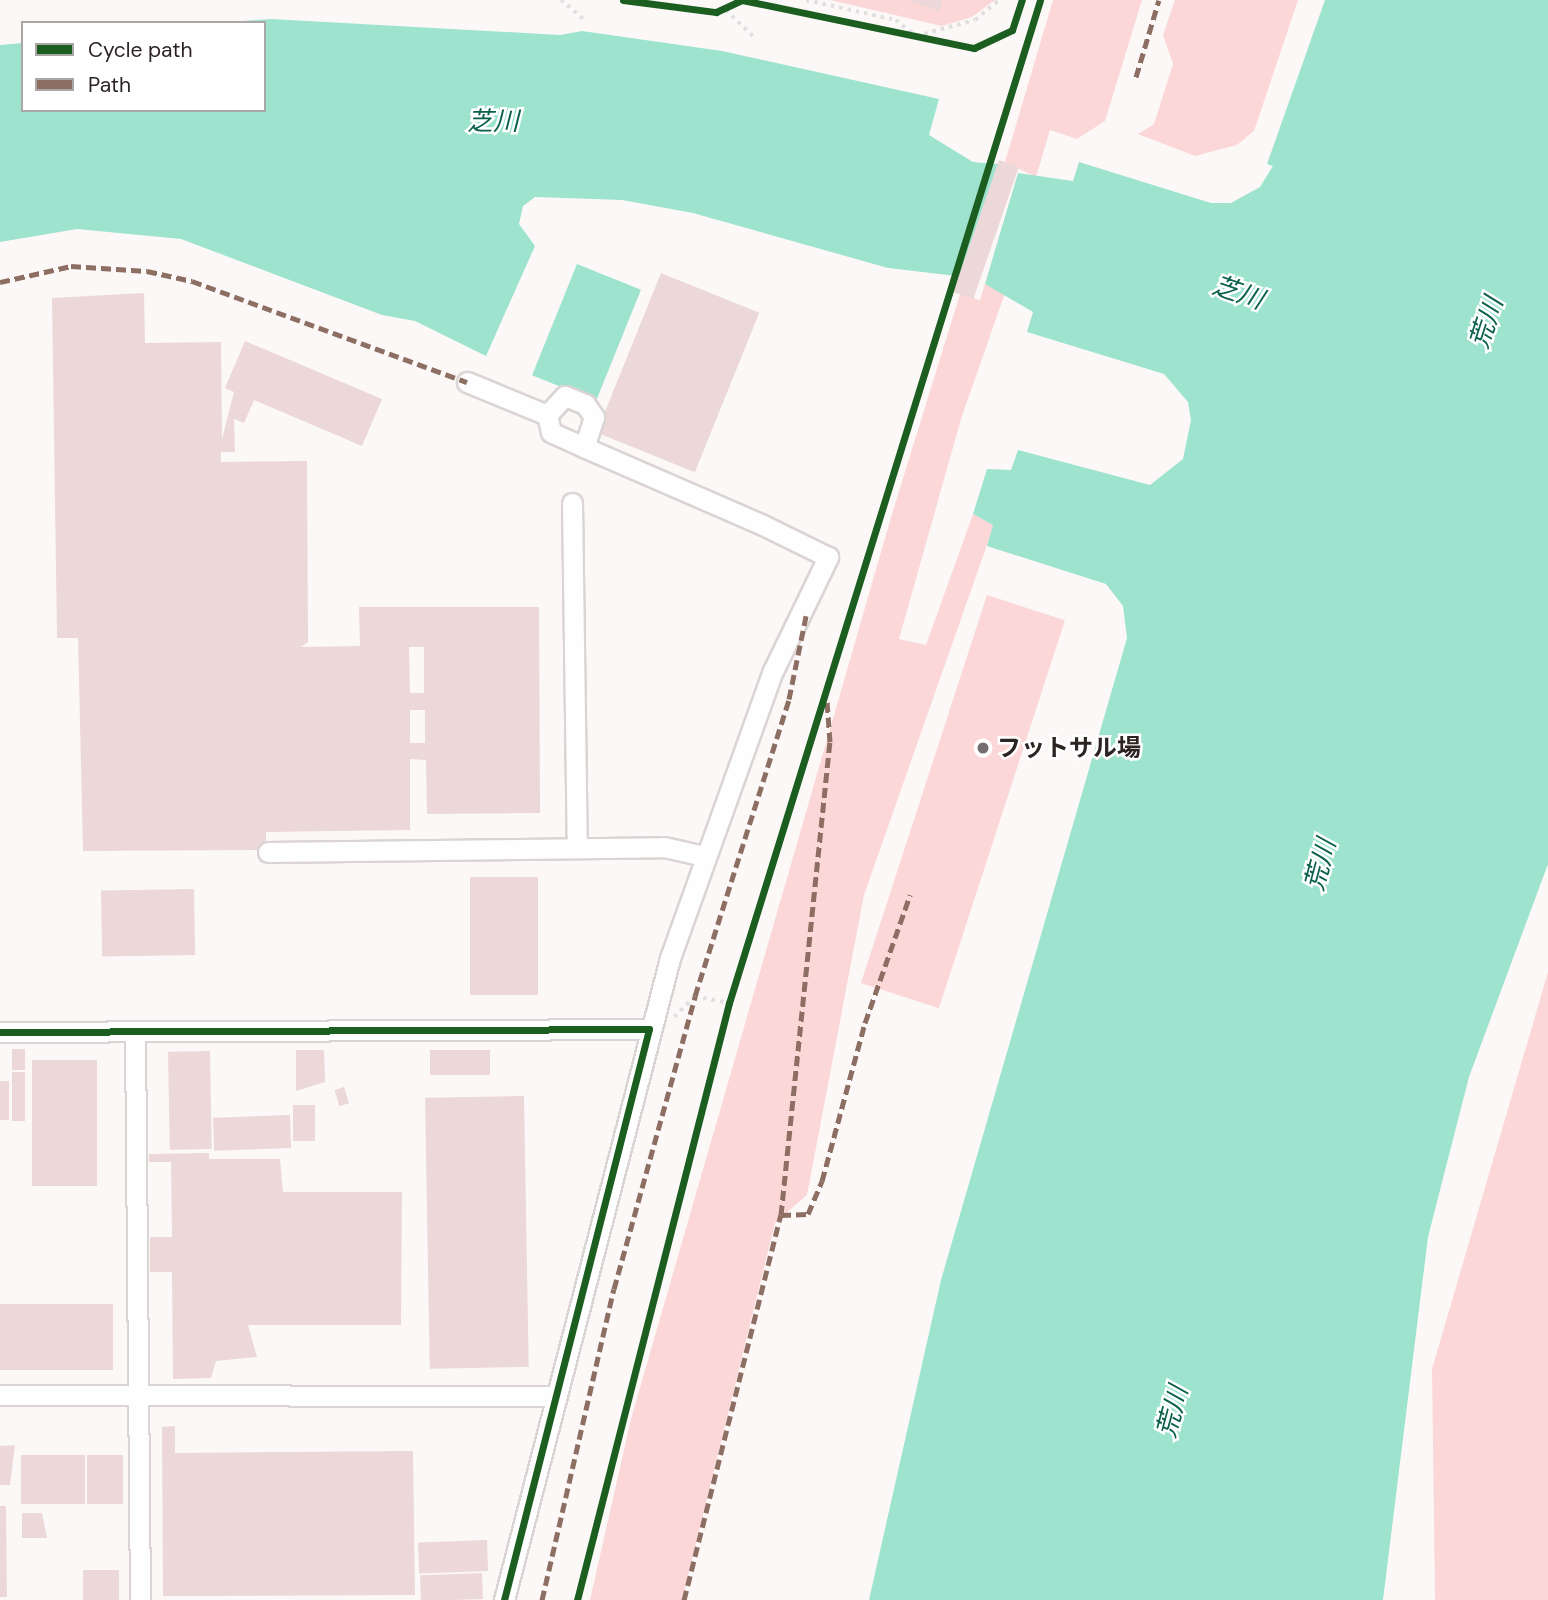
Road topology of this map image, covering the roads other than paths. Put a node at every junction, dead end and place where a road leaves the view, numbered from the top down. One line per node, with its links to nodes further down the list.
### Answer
1 (467, 382): 2 (street)
2 (547, 415): 3 (street); 3 (street)
3 (584, 447): 7 (street)
4 (572, 503): 5 (street)
5 (577, 848): 6 (street); 7 (street)
6 (268, 852)
7 (704, 856): 8 (street)
8 (649, 1029): 10 (street); 13 (street)
9 (0, 1032): 10 (street)
10 (135, 1032): 12 (street)
11 (0, 1395): 12 (street)
12 (136, 1396): 13 (street); 14 (street)
13 (552, 1396): 15 (street)
14 (140, 1600)
15 (504, 1600)

